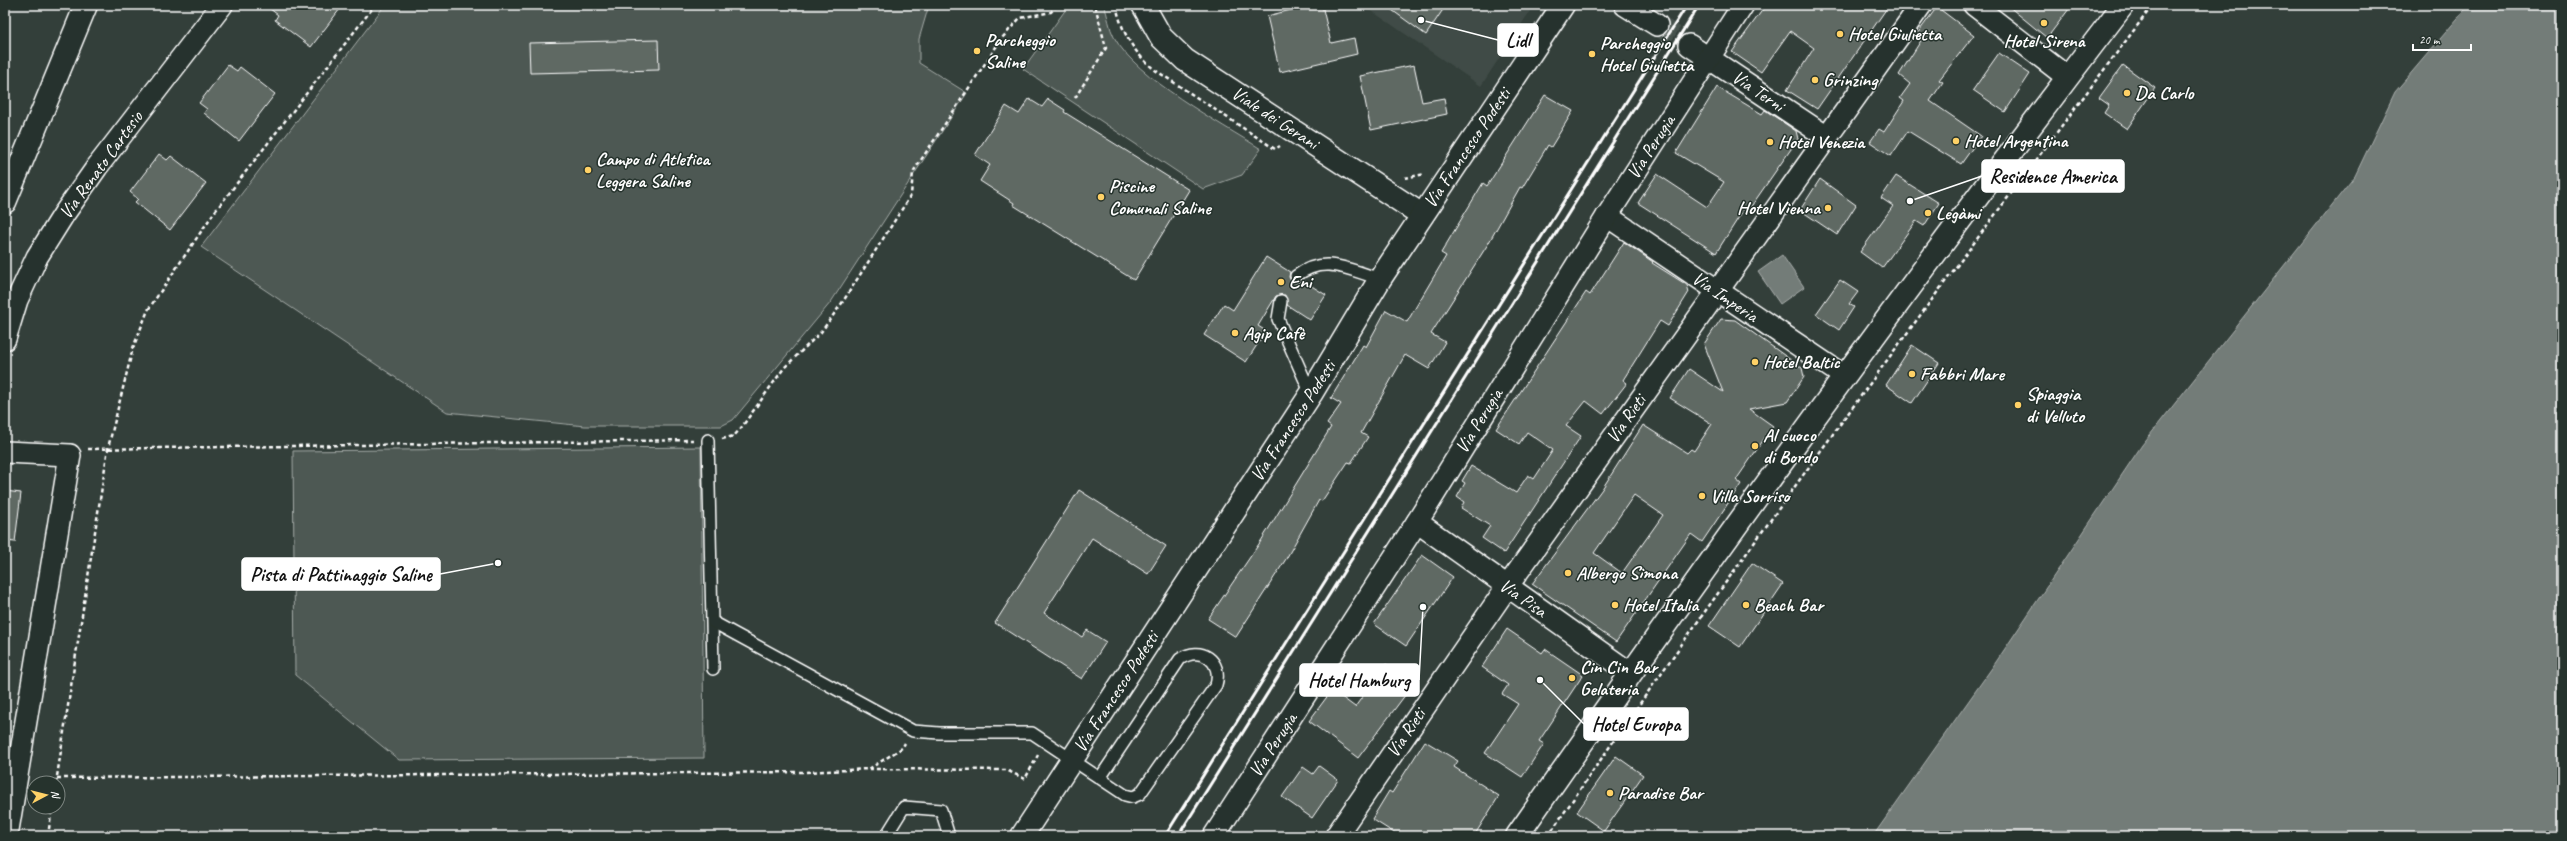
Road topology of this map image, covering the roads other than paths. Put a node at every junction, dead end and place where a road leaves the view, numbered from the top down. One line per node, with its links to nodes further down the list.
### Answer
1 (86, 5): 15 (street)
2 (222, 5): 22 (street, Via Renato Cartesio)
3 (1143, 5): 16 (street, Viale dei Gerani)
4 (1563, 5): 16 (street, Via Francesco Podesti)
5 (1625, 5): 10 (street)
6 (1743, 5): 12 (street, Via Perugia)
7 (1920, 5): 14 (street, Via Rieti)
8 (1974, 5): 13 (street)
9 (2123, 5): 13 (street)
10 (1657, 25)
11 (1689, 45): 12 (street, Via Terni)
12 (1709, 58): 14 (street, Via Terni); 17 (street, Via Perugia)
13 (2067, 78): 23 (street)
14 (1827, 137): 20 (street, Via Rieti)
15 (5, 202)
16 (1422, 215): 19 (street, Via Francesco Podesti)
17 (1607, 216): 20 (street, Via Imperia); 27 (street, Via Perugia)
18 (1296, 276): 19 (lane)
19 (1380, 279): 24 (street, Via Francesco Podesti)
20 (1716, 291): 23 (street, Via Imperia); 28 (street, Via Rieti)
21 (1281, 301): 24 (lane)
22 (5, 339)
23 (1844, 376): 31 (street)
24 (1311, 394): 32 (street, Via Francesco Podesti)
25 (708, 440): 29 (lane)
26 (5, 452): 35 (street)
27 (1417, 522): 28 (street, Via Pisa); 38 (street, Via Perugia)
28 (1507, 587): 31 (street, Via Pisa); 39 (street, Via Rieti)
29 (713, 622): 30 (lane); 32 (lane)
30 (713, 669)
31 (1630, 673): 40 (street)
32 (1072, 759): 33 (lane); 34 (street, Via Francesco Podesti)
33 (1100, 778): 33 (lane)
34 (1025, 835)
35 (7, 836)
36 (886, 836): 37 (lane)
37 (949, 836)
38 (1214, 836)
39 (1336, 836)
40 (1517, 836)

